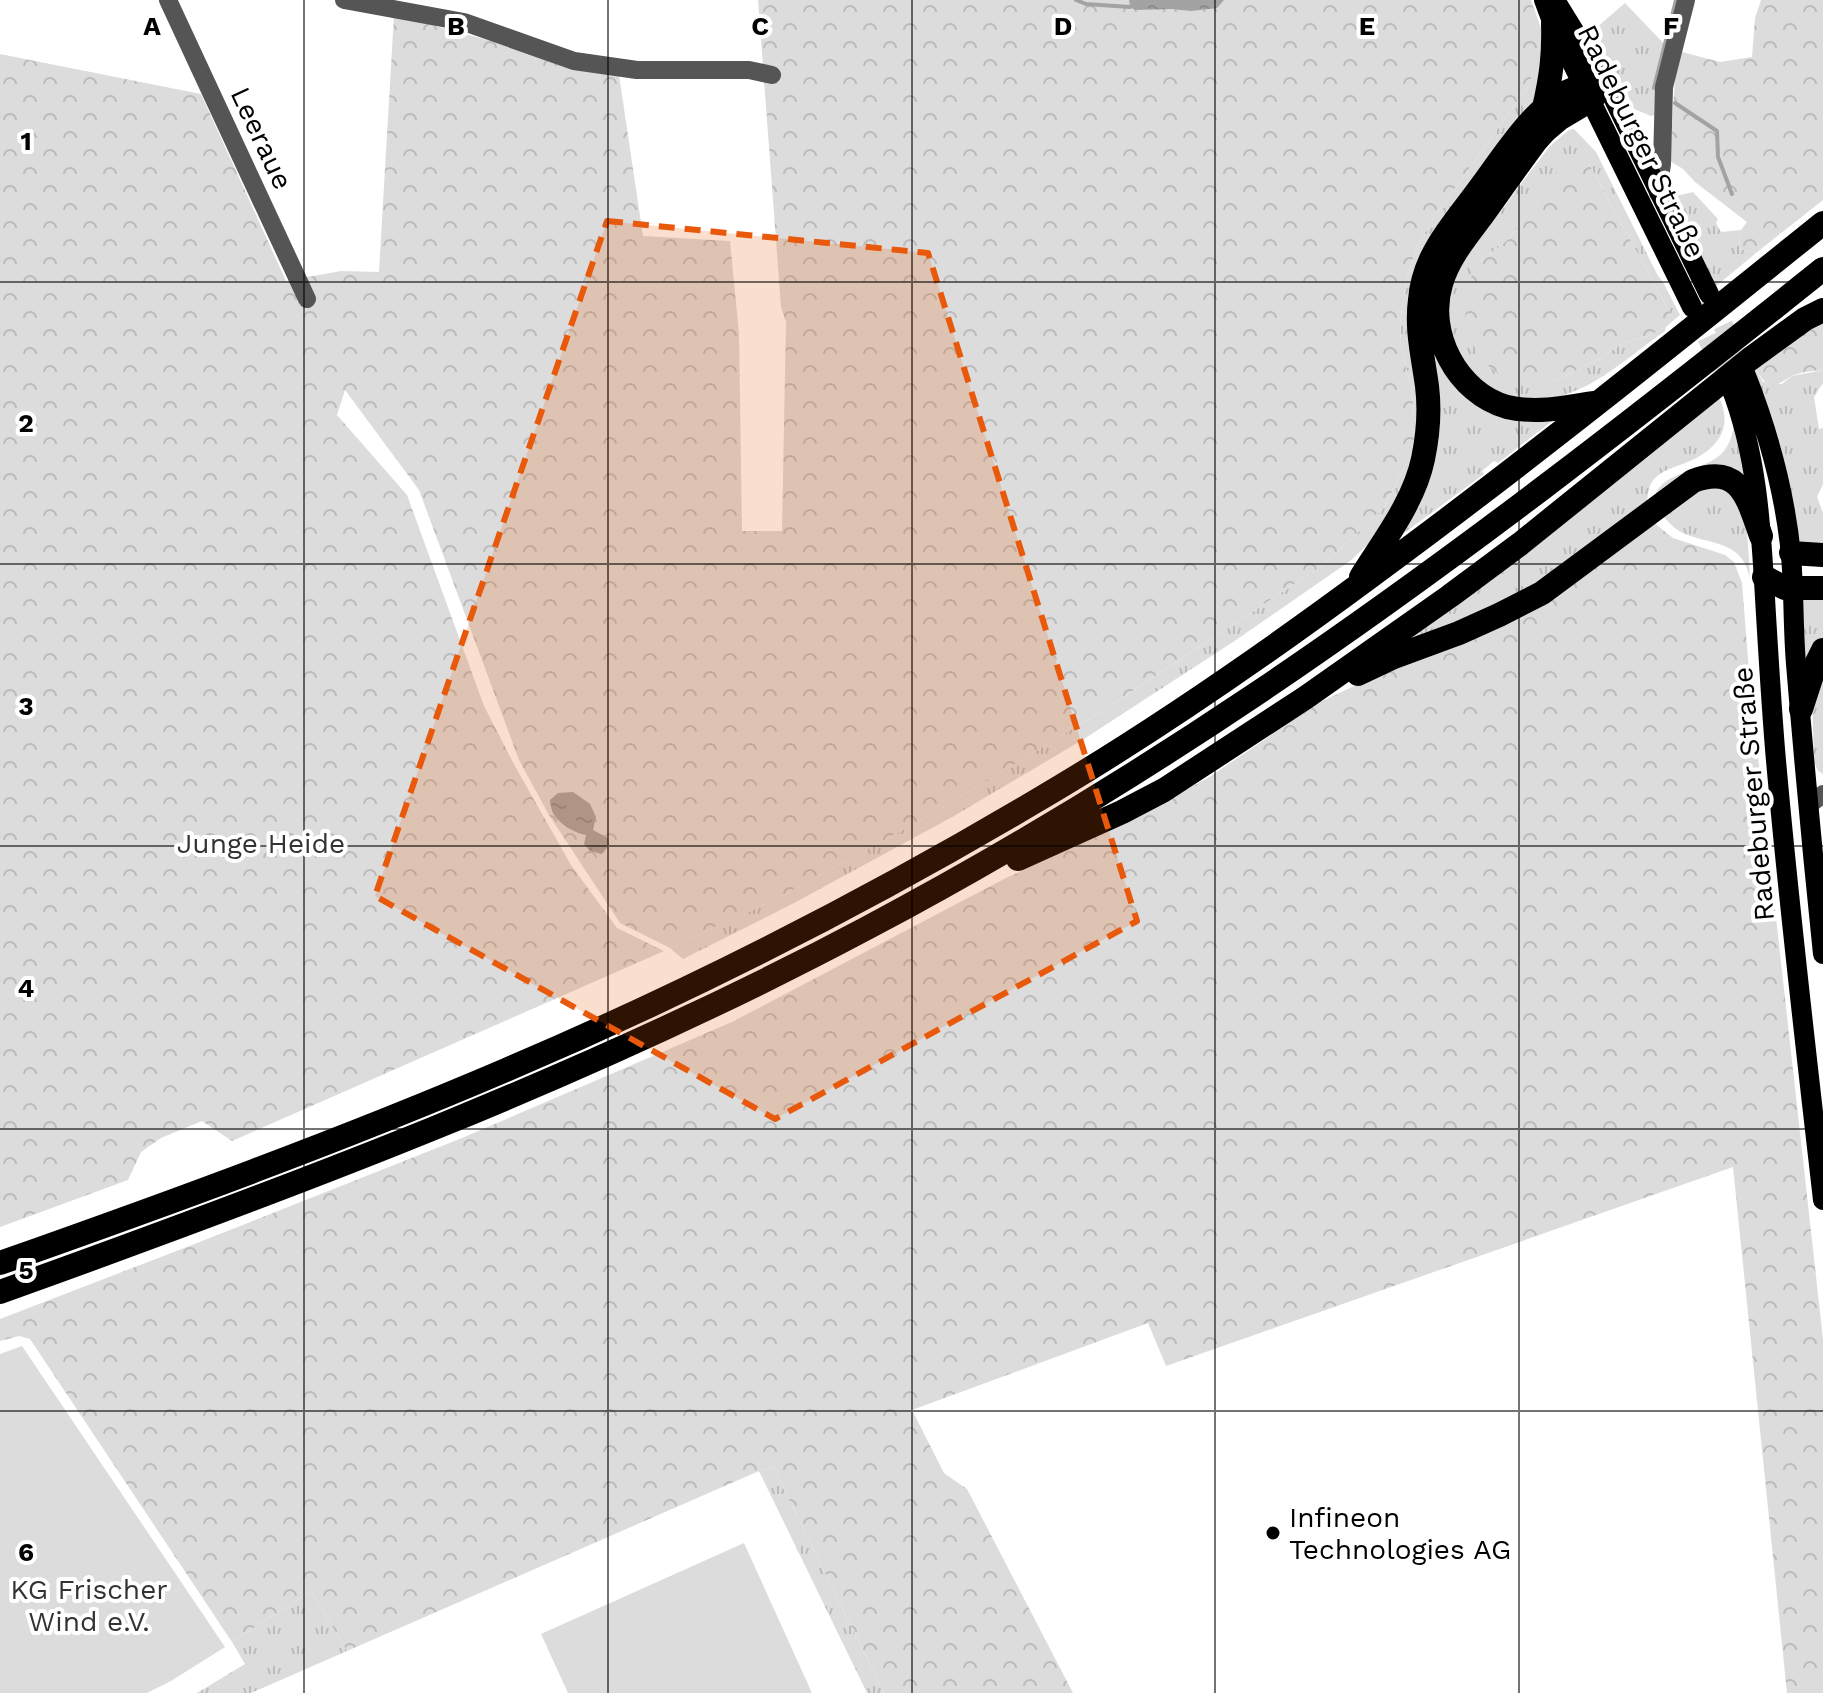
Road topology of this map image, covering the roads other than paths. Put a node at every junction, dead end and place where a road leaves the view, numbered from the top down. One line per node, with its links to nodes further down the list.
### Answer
1 (168, 0): 12 (street, Leeraue)
2 (344, 0): 6 (street)
3 (1544, 0): 5 (main road, Radeburger Straße)
4 (1686, 0): 9 (street)
5 (1554, 12): 7 (main road, Radeburger Straße); 8 (highway)
6 (772, 75)
7 (1593, 90): 8 (highway); 9 (main road, Radeburger Straße); 13 (main road, Radeburger Straße); 16 (highway)
8 (1544, 108): 23 (highway)
9 (1658, 193): 13 (main road, Radeburger Straße)
10 (1823, 223): 13 (highway)
11 (1823, 269): 29 (highway)
12 (307, 299)
13 (1708, 302): 16 (highway)
14 (1823, 310): 15 (highway)
15 (1735, 376): 17 (main road, Radeburger Straße); 18 (main road, Radeburger Straße); 25 (highway)
16 (1601, 402): 23 (highway)
17 (1761, 536): 20 (main road, Radeburger Straße); 25 (highway)
18 (1791, 553): 19 (highway); 22 (main road, Radeburger Straße)
19 (1823, 555)
20 (1764, 577): 22 (highway); 31 (main road, Radeburger Straße)
21 (1823, 588): 22 (highway)
22 (1793, 589): 26 (main road, Radeburger Straße)
23 (1352, 590): 32 (highway)
24 (1823, 650): 26 (highway)
25 (1305, 698): 29 (highway)
26 (1801, 709): 27 (main road, Radeburger Straße)
27 (1815, 778): 28 (main road, Radeburger Straße)
28 (1816, 799): 30 (main road, Radeburger Straße)
29 (968, 873): 33 (highway)
30 (1823, 954)
31 (1823, 1200)
32 (0, 1263)
33 (0, 1292)

